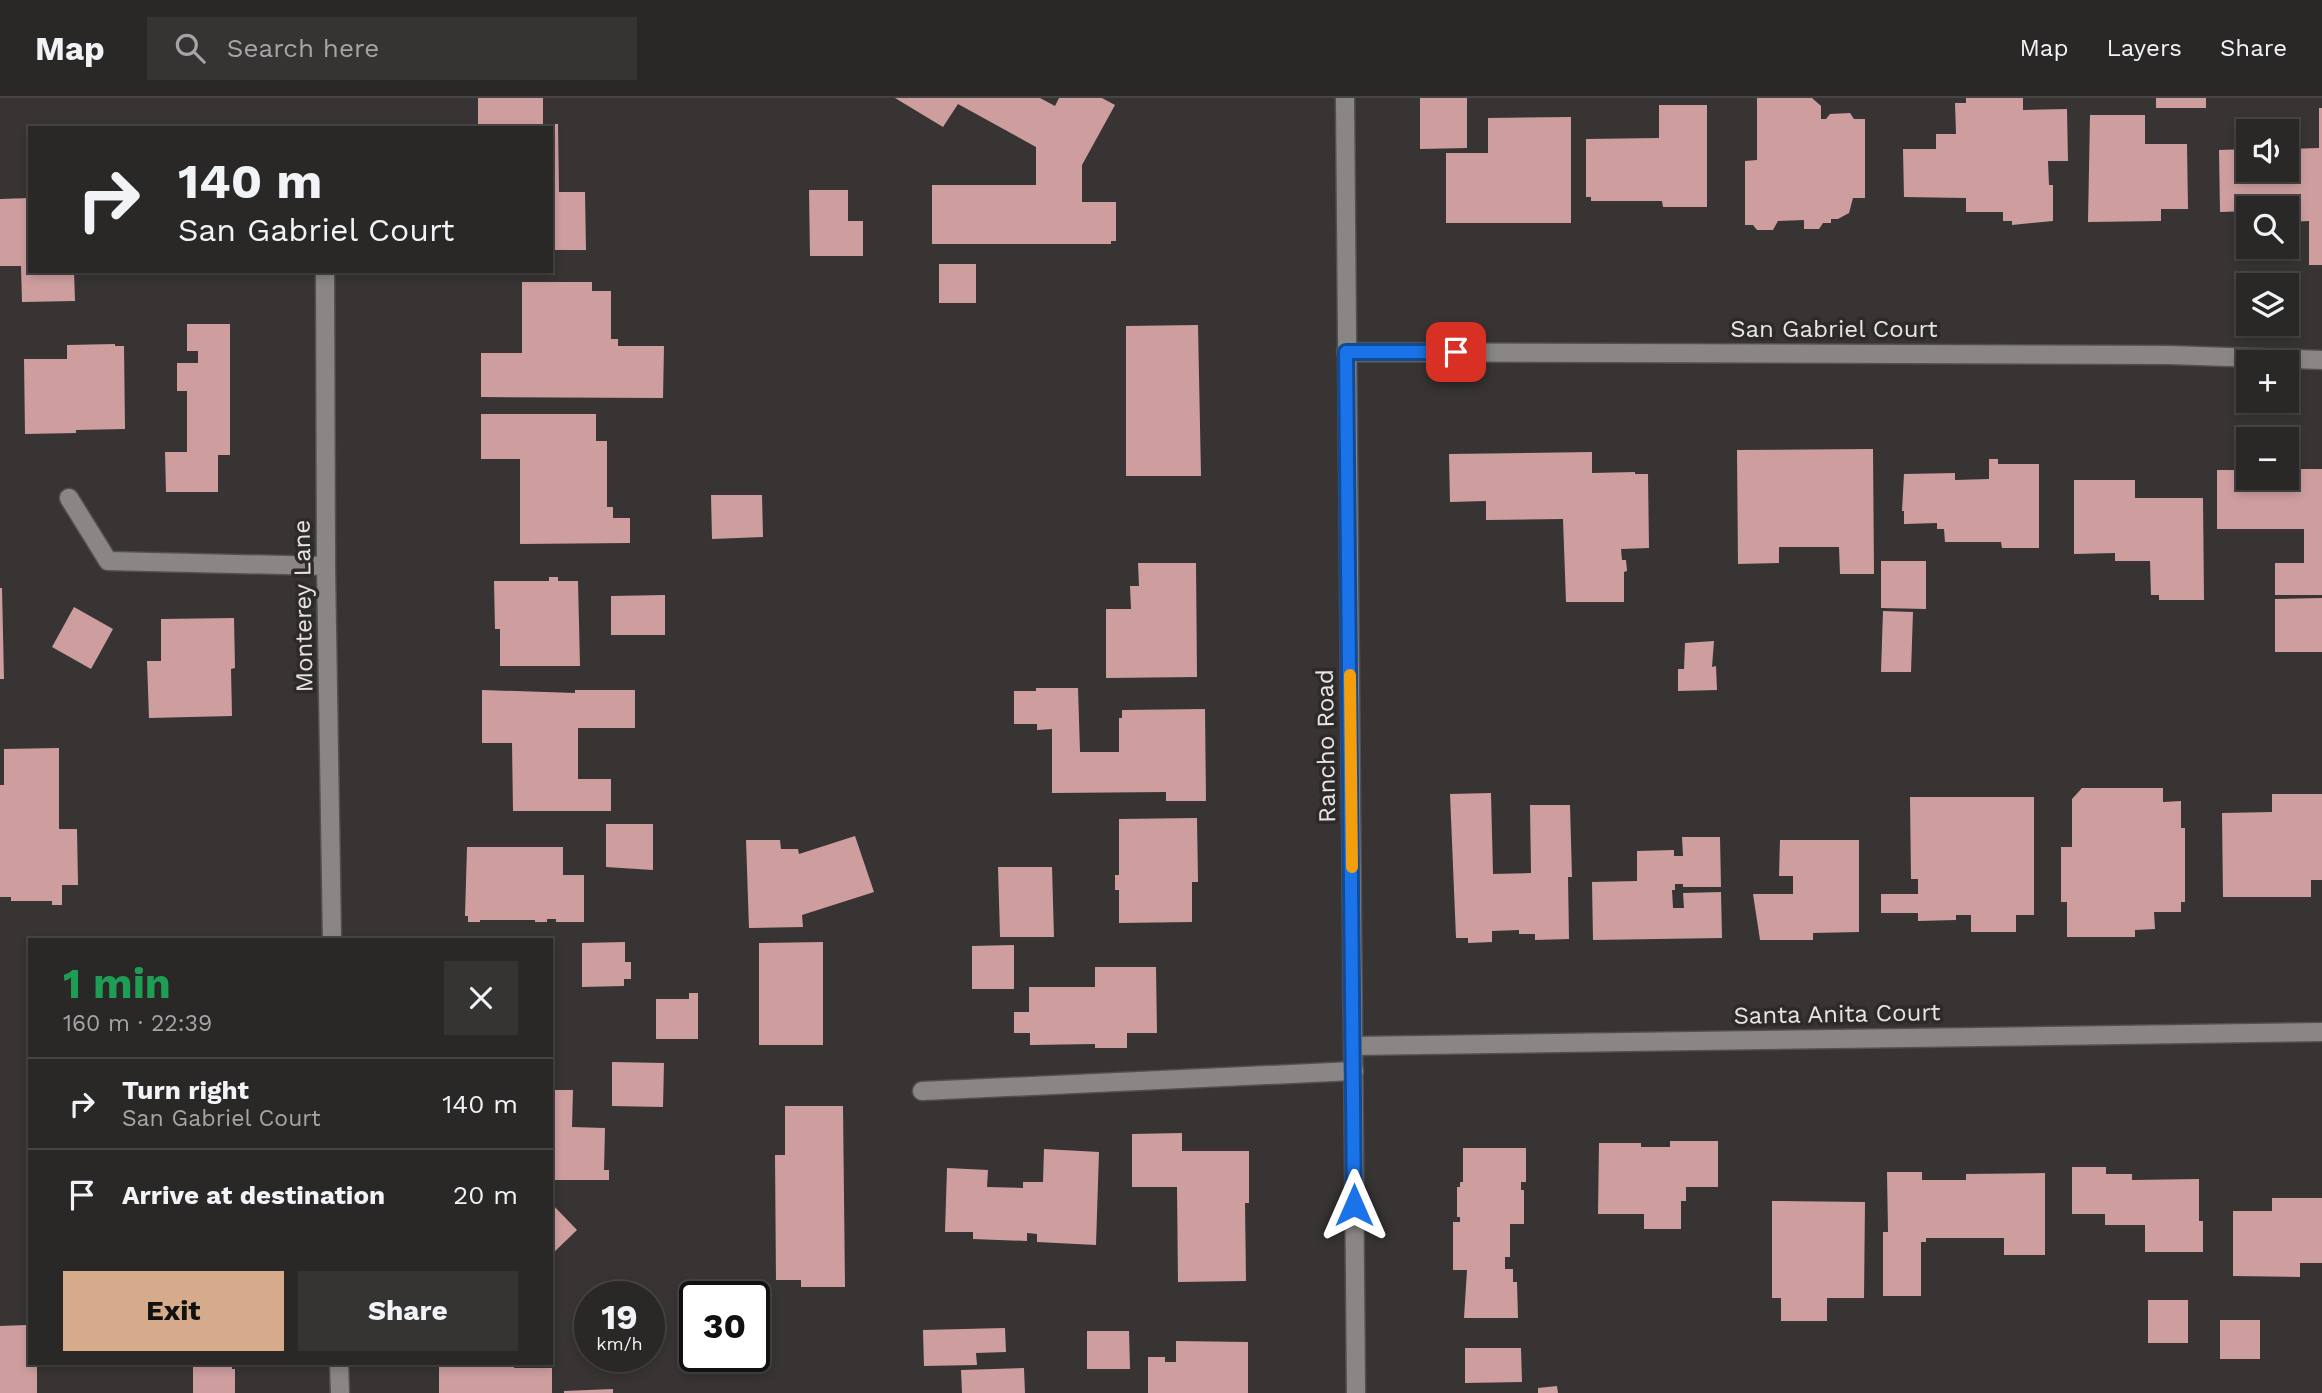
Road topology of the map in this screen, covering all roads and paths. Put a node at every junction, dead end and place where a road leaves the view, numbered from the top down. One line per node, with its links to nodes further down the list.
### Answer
1 (1345, 98): 3 (street, Rancho Road)
2 (325, 273): 6 (street, Monterey Lane)
3 (1346, 352): 4 (street, San Gabriel Court); 9 (street, Rancho Road)
4 (2322, 360)
5 (69, 498): 6 (street)
6 (326, 566): 7 (street, Monterey Lane)
7 (332, 938)
8 (2322, 1032): 9 (street, Santa Anita Court)
9 (1354, 1046): 10 (street, Rancho Road)
10 (1354, 1072): 11 (street); 14 (street, Rancho Road)
11 (922, 1091)
12 (339, 1365): 13 (street)
13 (340, 1393)
14 (1356, 1393)

